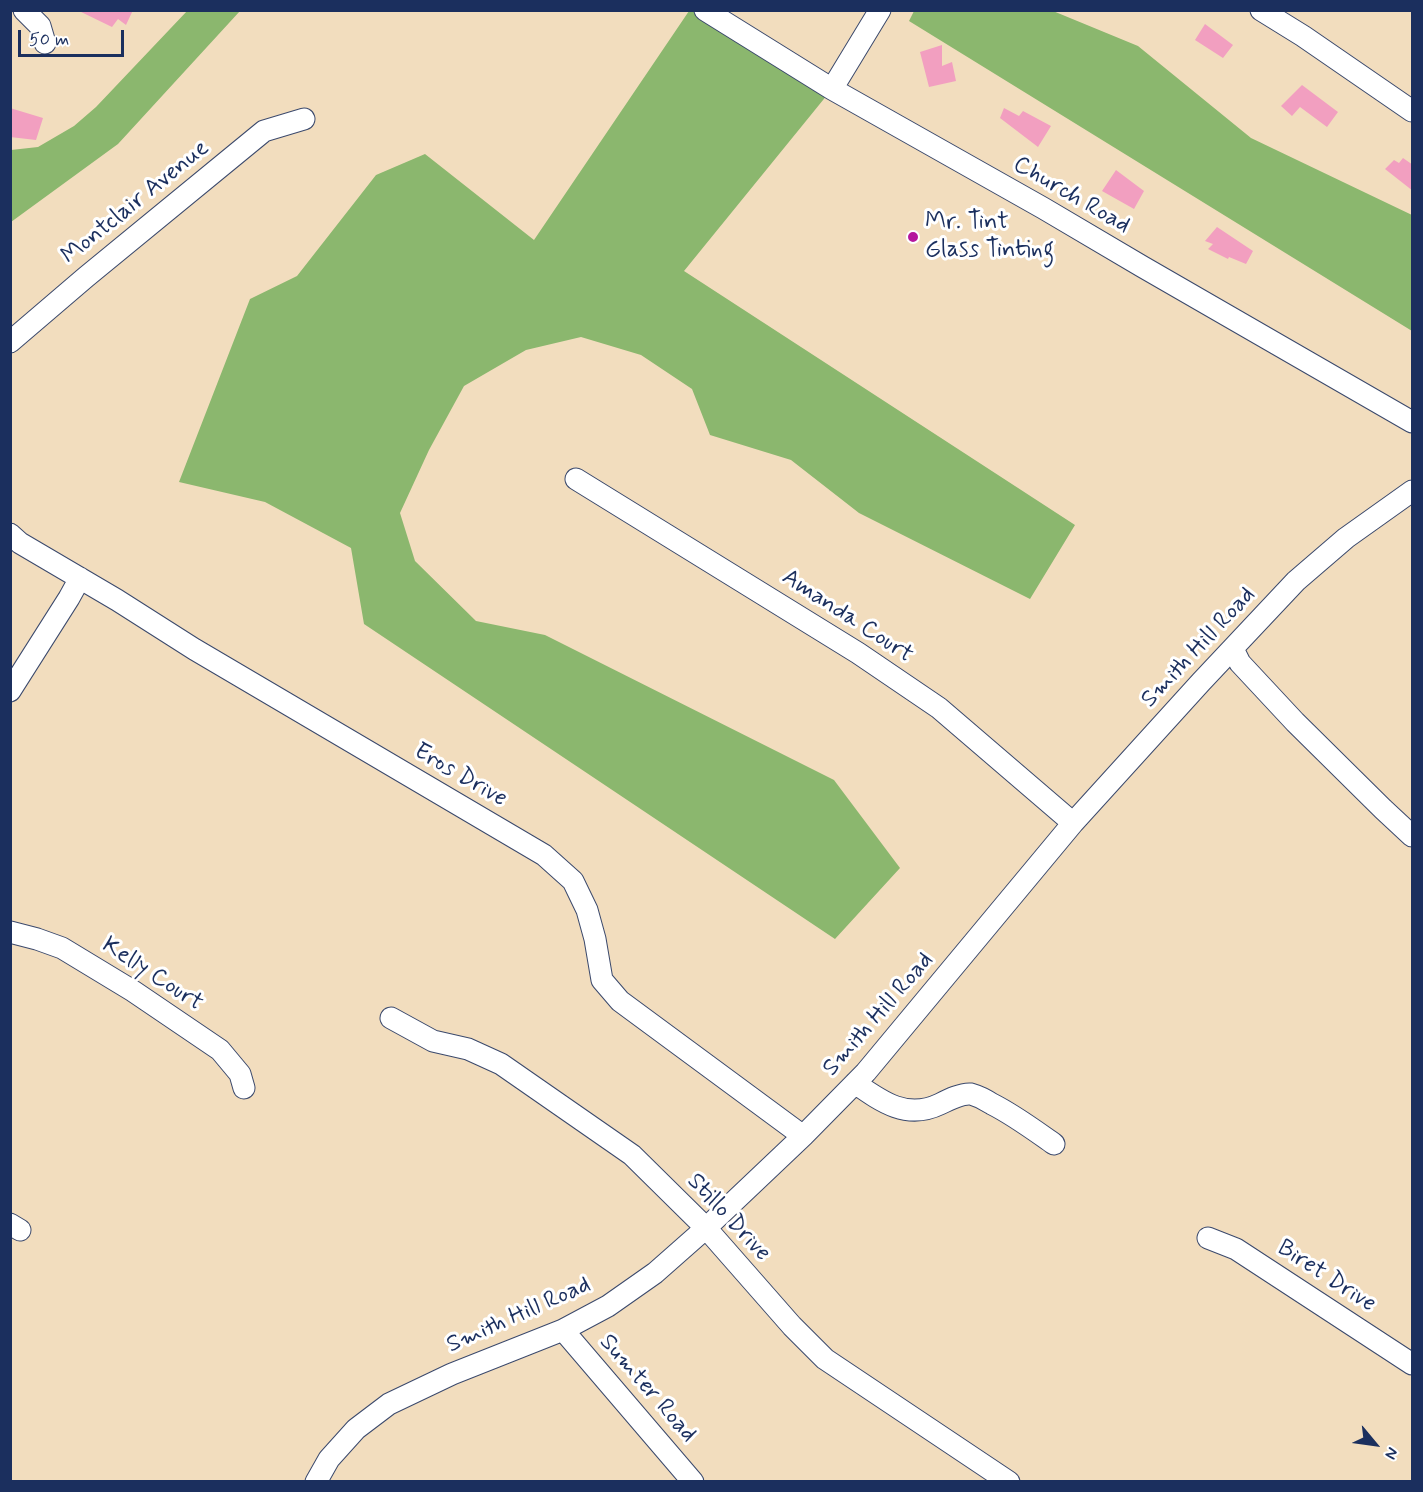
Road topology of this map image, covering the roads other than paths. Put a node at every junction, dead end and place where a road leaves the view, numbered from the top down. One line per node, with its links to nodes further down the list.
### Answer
1 (24, 10): 5 (street)
2 (705, 10): 6 (street, Church Road)
3 (880, 10): 6 (street)
4 (1261, 10): 7 (street)
5 (45, 43)
6 (832, 89): 10 (street, Church Road)
7 (1413, 111)
8 (304, 119): 9 (street, Montclair Avenue)
9 (10, 342)
10 (1413, 422)
11 (576, 479): 17 (street, Amanda Court)
12 (1413, 491): 15 (street, Smith Hill Road)
13 (10, 534): 14 (street, Eros Drive)
14 (80, 578): 16 (street); 23 (street, Eros Drive)
15 (1233, 649): 17 (street, Smith Hill Road); 18 (street)
16 (10, 691)
17 (1073, 823): 21 (street, Smith Hill Road)
18 (1413, 836)
19 (10, 932): 22 (street, Kelly Court)
20 (391, 1018): 25 (street, Stillo Drive)
21 (855, 1083): 23 (street, Smith Hill Road); 24 (street)
22 (244, 1088)
23 (803, 1136): 25 (street, Smith Hill Road)
24 (1054, 1144)
25 (706, 1228): 27 (street, Smith Hill Road); 31 (street, Stillo Drive)
26 (1208, 1238): 28 (street, Biret Drive)
27 (563, 1330): 29 (street, Smith Hill Road); 30 (street, Sumter Road)
28 (1413, 1364)
29 (316, 1482)
30 (693, 1482)
31 (1009, 1482)

